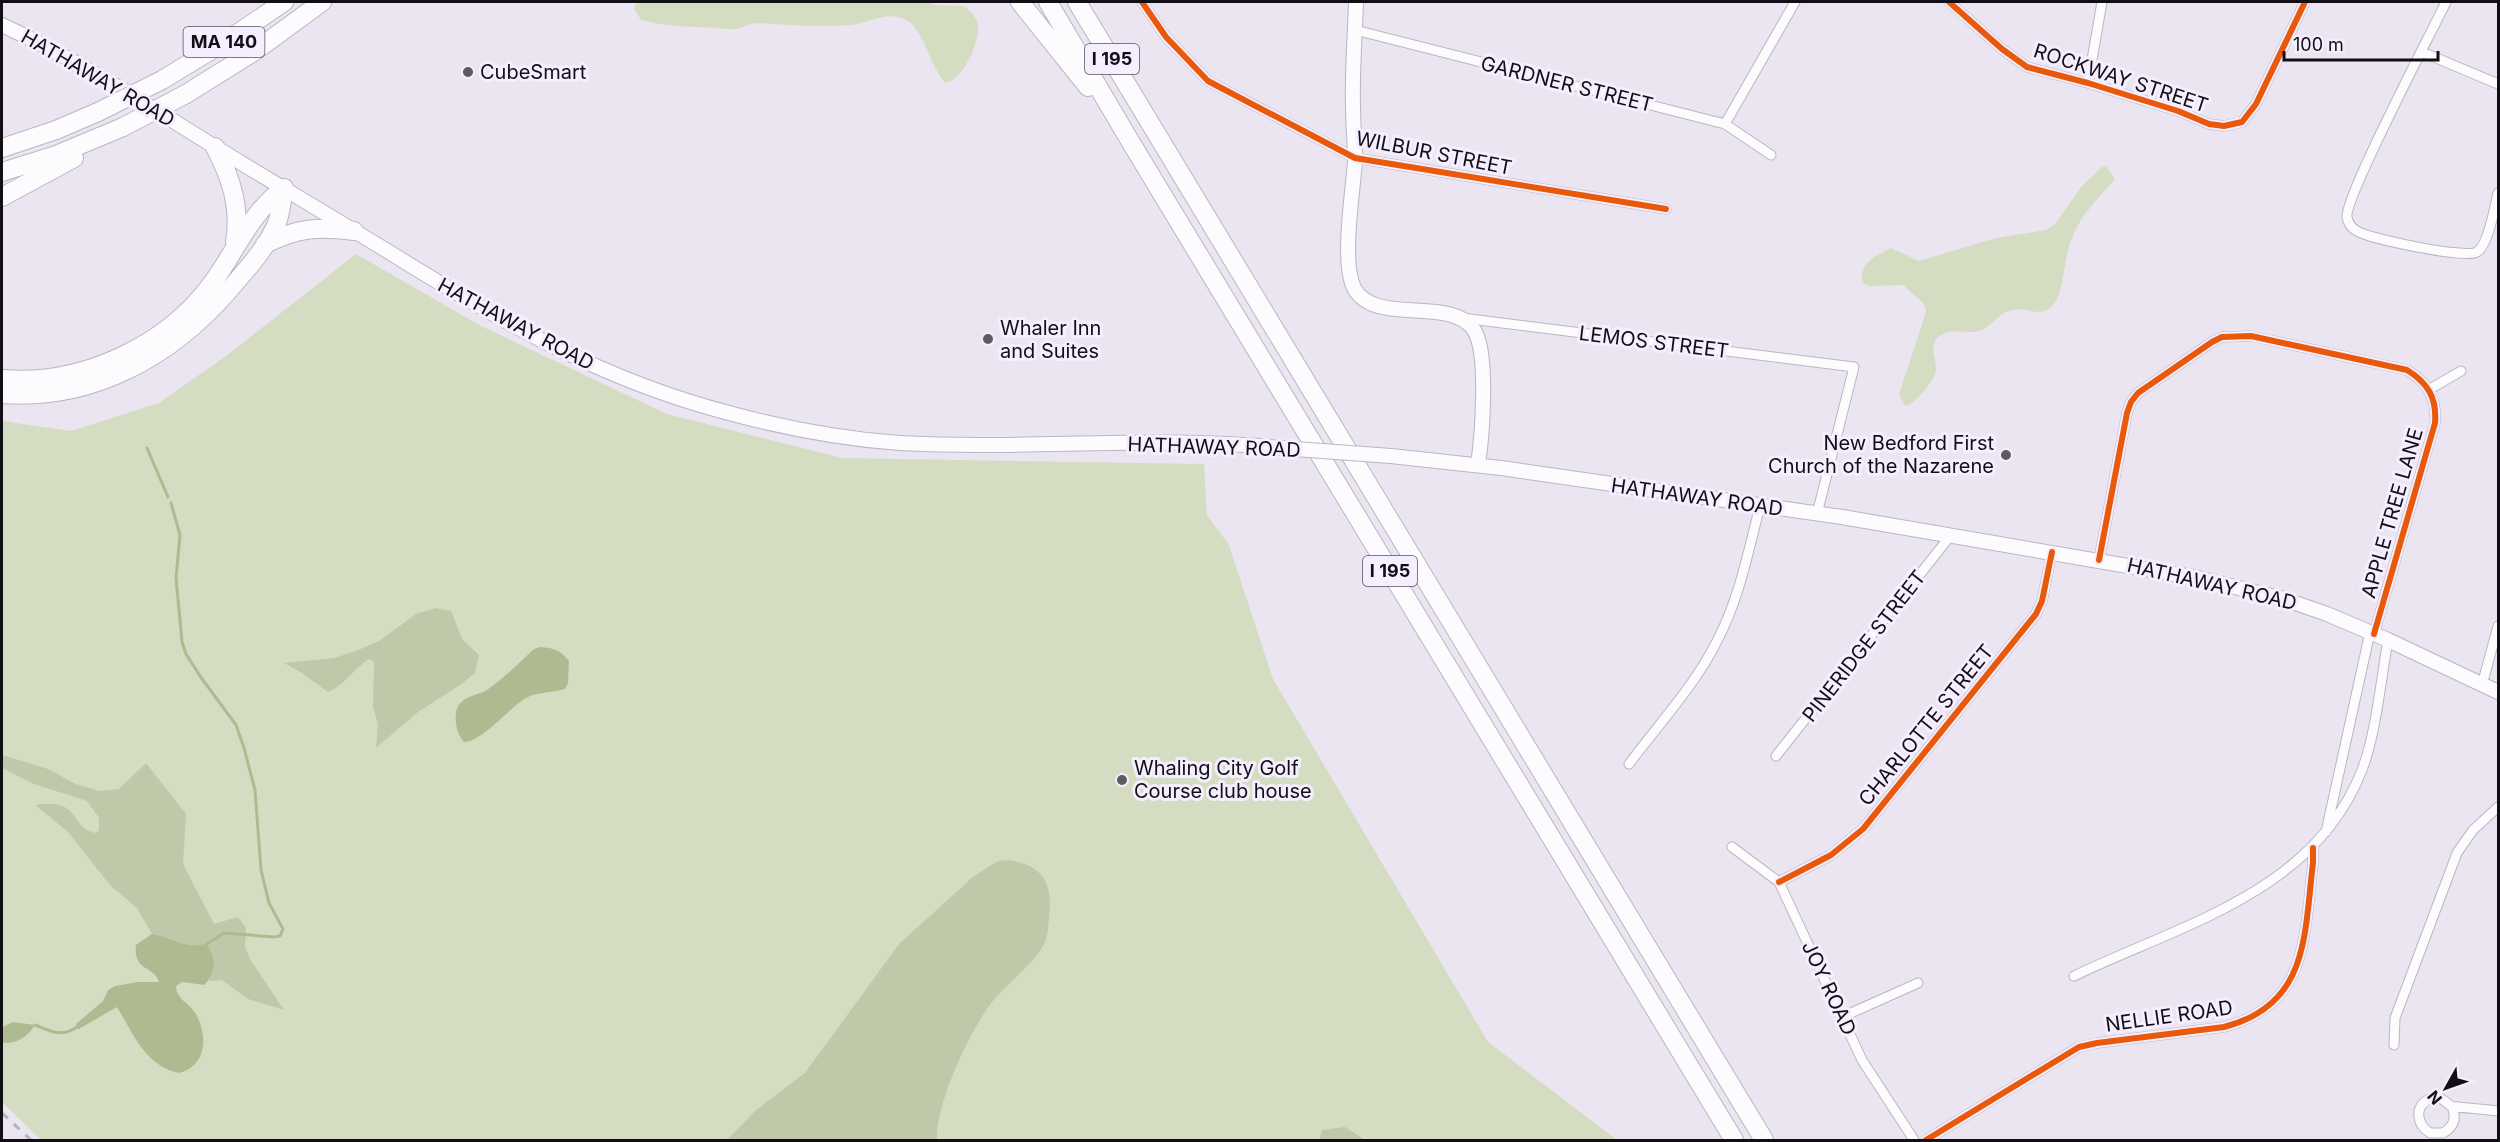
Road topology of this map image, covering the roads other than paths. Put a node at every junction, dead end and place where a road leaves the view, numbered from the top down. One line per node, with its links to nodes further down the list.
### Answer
1 (322, 2): 16 (highway, MA 140)
2 (333, 2): 16 (highway)
3 (1020, 2): 22 (highway)
4 (1048, 2): 22 (highway, I 195)
5 (1077, 2): 65 (highway, I 195)
6 (1142, 2): 26 (street, WILBUR STREET)
7 (1356, 2): 15 (main road)
8 (1795, 2): 20 (street)
9 (1948, 2): 18 (street, ROCKWAY STREET)
10 (2102, 2): 18 (street)
11 (2305, 2): 18 (street, ROCKWAY STREET)
12 (2446, 2): 17 (street)
13 (282, 3): 24 (highway, MA 140, bridge)
14 (2, 25): 23 (main road, HATHAWAY ROAD)
15 (1355, 30): 20 (street, GARDNER STREET); 26 (main road)
16 (278, 35): 21 (highway, MA 140, bridge)
17 (2422, 52): 19 (street); 29 (street)
18 (2088, 83)
19 (2499, 84)
20 (1725, 124): 25 (street, GARDNER STREET)
21 (118, 130): 27 (highway, MA 140); 30 (highway)
22 (1130, 141): 64 (highway, I 195)
23 (215, 147): 28 (main road, HATHAWAY ROAD); 34 (highway)
24 (2, 148)
25 (1771, 155)
26 (1355, 158): 31 (street, WILBUR STREET); 35 (main road)
27 (2, 172)
28 (284, 188): 32 (main road, HATHAWAY ROAD); 33 (highway); 34 (highway)
29 (2499, 193)
30 (2, 196)
31 (1666, 209)
32 (354, 231): 33 (highway); 40 (main road, HATHAWAY ROAD, bridge)
33 (265, 244): 39 (highway)
34 (235, 247): 37 (highway)
35 (1453, 316): 40 (main road); 42 (street, LEMOS STREET)
36 (2461, 371): 38 (street)
37 (2, 379)
38 (2430, 389): 45 (street); 47 (street, APPLE TREE LANE)
39 (2, 394)
40 (1478, 465): 41 (main road, HATHAWAY ROAD)
41 (1760, 506): 42 (main road, HATHAWAY ROAD); 52 (street)
42 (1816, 514): 43 (main road, HATHAWAY ROAD)
43 (1951, 535): 44 (main road, HATHAWAY ROAD); 51 (street, PINERIDGE STREET)
44 (2052, 552): 45 (main road, HATHAWAY ROAD); 57 (street, CHARLOTTE STREET)
45 (2099, 560): 47 (main road, HATHAWAY ROAD)
46 (2499, 626): 49 (street)
47 (2372, 633): 48 (main road, HATHAWAY ROAD); 54 (street)
48 (2388, 640): 49 (main road, HATHAWAY ROAD); 54 (street)
49 (2482, 685): 50 (main road, HATHAWAY ROAD)
50 (2499, 692)
51 (1776, 756)
52 (1629, 764)
53 (2499, 807): 61 (street)
54 (2326, 834): 56 (street)
55 (1732, 847): 57 (street, JOY ROAD)
56 (2313, 848): 58 (street); 67 (street, NELLIE ROAD)
57 (1779, 882): 60 (street, JOY ROAD)
58 (2074, 976)
59 (1918, 983): 60 (street)
60 (1842, 1017): 66 (street, JOY ROAD)
61 (2394, 1045)
62 (2452, 1107): 62 (street); 63 (street)
63 (2499, 1111)
64 (1734, 1140)
65 (1764, 1140)
66 (1914, 1140)
67 (1926, 1140)

